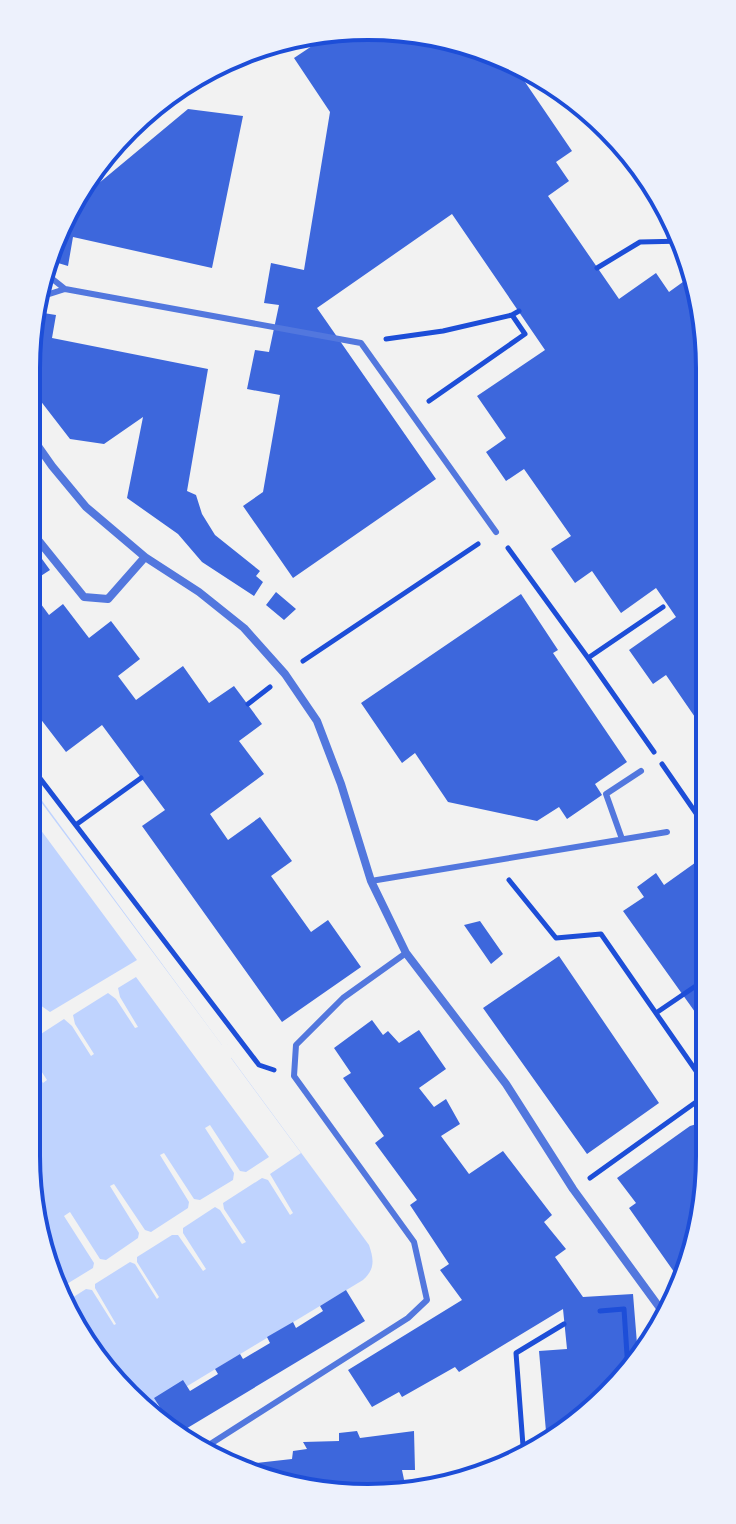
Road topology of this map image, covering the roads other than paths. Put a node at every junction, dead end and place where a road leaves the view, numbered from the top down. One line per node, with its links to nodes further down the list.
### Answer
1 (52, 279): 2 (lane)
2 (65, 289): 3 (lane); 5 (lane)
3 (48, 294)
4 (40, 449): 7 (street)
5 (496, 532)
6 (40, 542): 7 (street)
7 (145, 557): 11 (street)
8 (641, 771): 10 (lane)
9 (667, 832): 10 (lane)
10 (622, 839): 11 (lane)
11 (371, 881): 12 (street)
12 (406, 953): 13 (street); 14 (lane)
13 (659, 1307)
14 (211, 1444)

